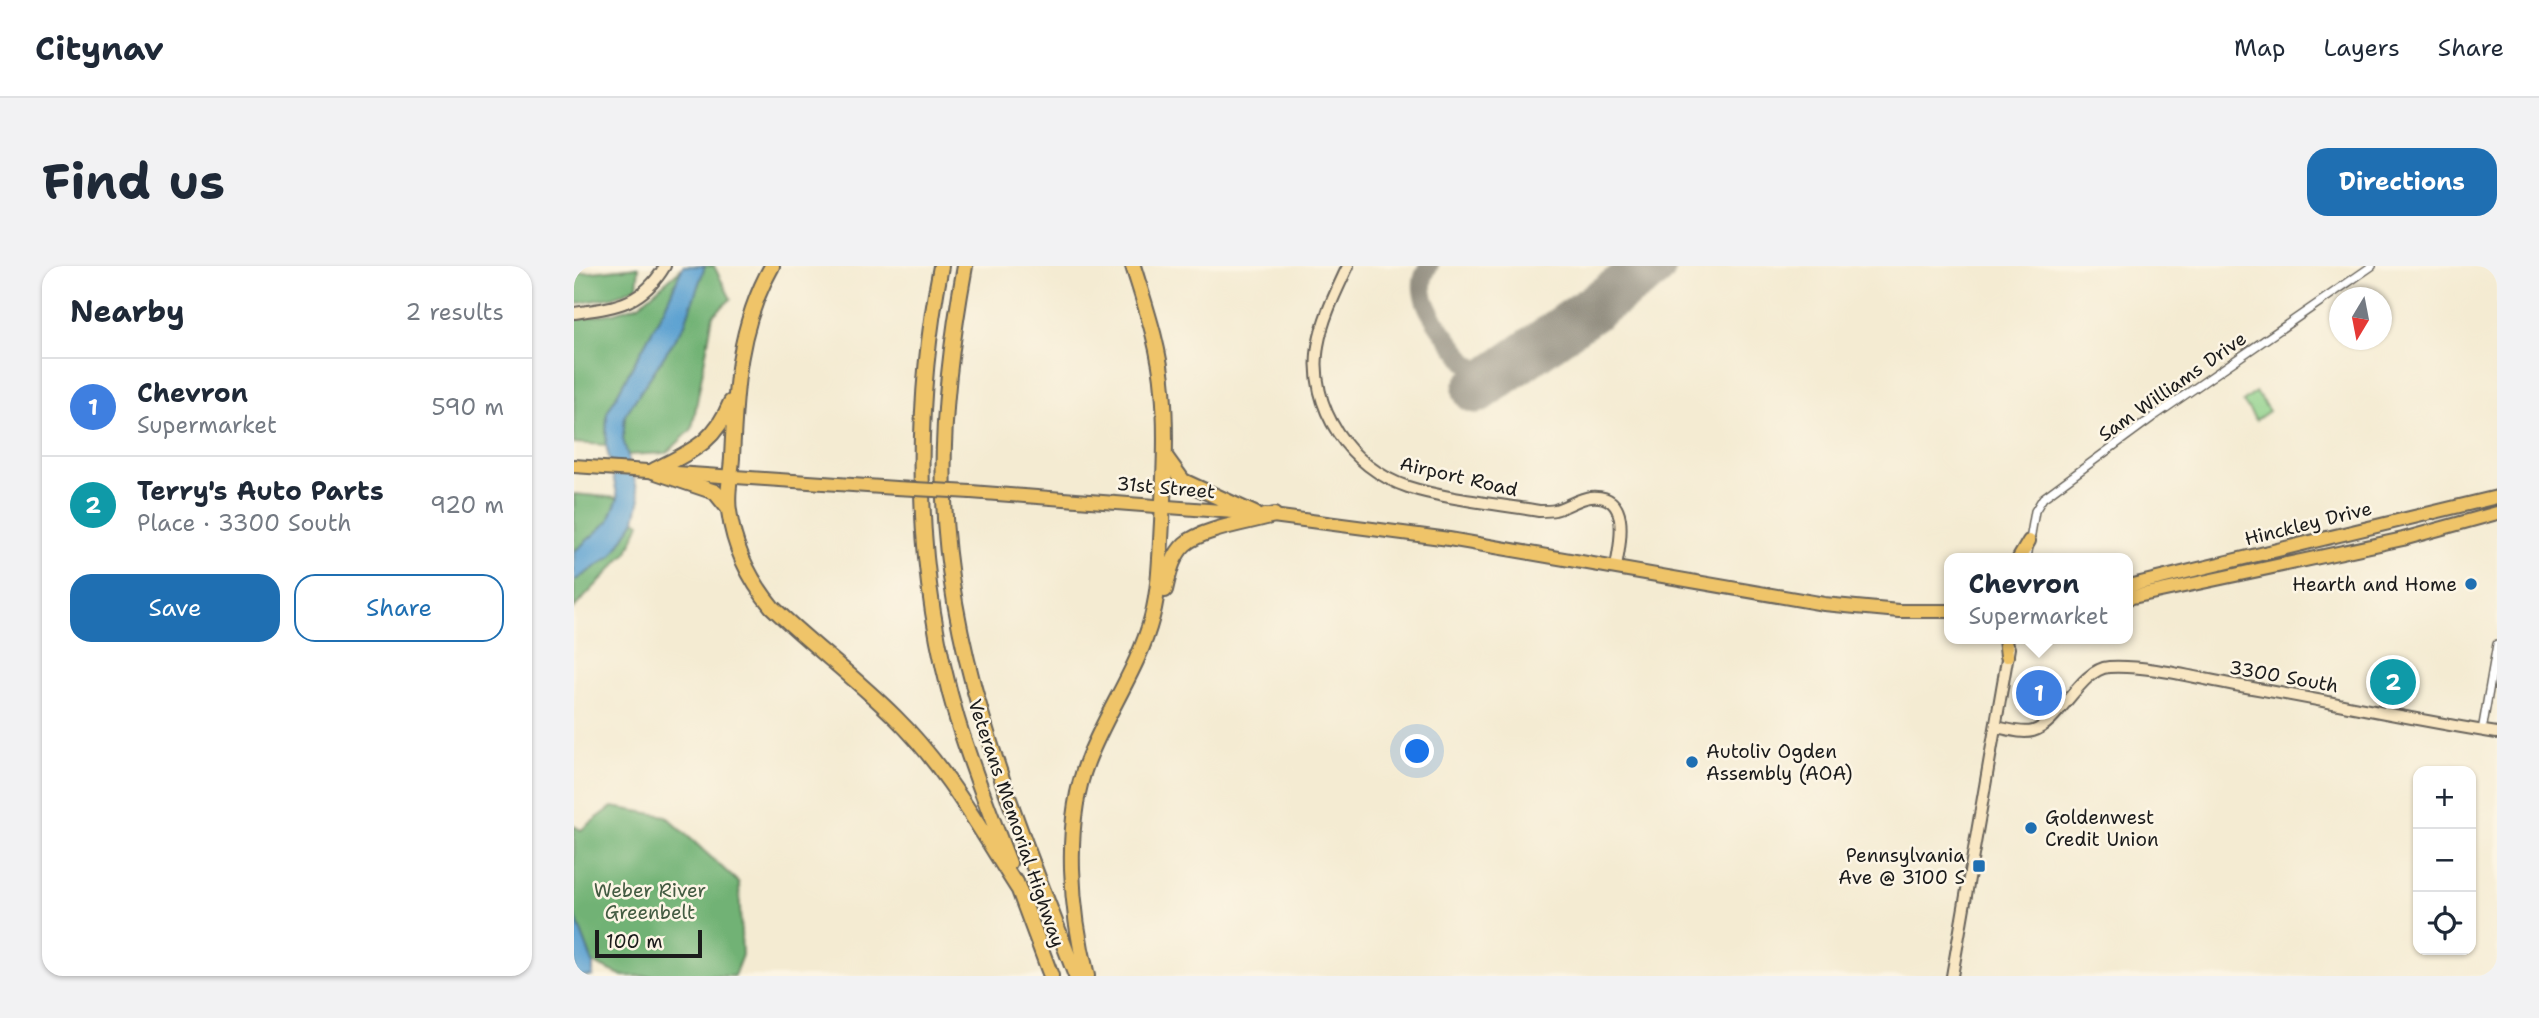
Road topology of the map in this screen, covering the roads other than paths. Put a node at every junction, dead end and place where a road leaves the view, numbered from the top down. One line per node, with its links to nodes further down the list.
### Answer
1 (665, 266): 8 (street)
2 (772, 266): 9 (highway)
3 (942, 266): 33 (highway, Veterans Memorial Highway)
4 (965, 266): 35 (highway, Veterans Memorial Highway)
5 (1133, 266): 10 (highway)
6 (1348, 266): 23 (street, Airport Road)
7 (2372, 266): 20 (street, Sam Williams Drive)
8 (574, 313)
9 (735, 391): 12 (highway); 13 (highway)
10 (1165, 456): 15 (highway); 17 (highway)
11 (574, 466): 12 (main road, 31st Street)
12 (653, 471): 13 (main road, 31st Street); 16 (highway)
13 (731, 476): 15 (main road, 31st Street, bridge); 16 (highway)
14 (2493, 498): 19 (street); 24 (main road, Hinckley Drive)
15 (1163, 505): 17 (main road, 31st Street); 29 (highway)
16 (728, 508): 33 (highway)
17 (1255, 514): 18 (main road, 31st Street)
18 (1274, 515): 23 (main road, 31st Street); 29 (highway)
19 (2496, 515): 25 (main road, Hinckley Drive)
20 (2029, 541): 21 (main road); 22 (street, Sam Williams Drive)
21 (2022, 553)
22 (2028, 553)
23 (1616, 567): 26 (main road, 31st Street)
24 (2133, 585)
25 (2133, 597)
26 (1944, 611)
27 (2009, 644): 30 (street)
28 (2497, 644): 31 (street)
29 (1141, 648): 36 (highway)
30 (1996, 727): 31 (street, 3300 South); 37 (street)
31 (2482, 731): 32 (street, 3300 South)
32 (2497, 733)
33 (1019, 890): 34 (highway, Veterans Memorial Highway)
34 (1051, 976)
35 (1076, 976)
36 (1087, 976)
37 (1952, 976)

